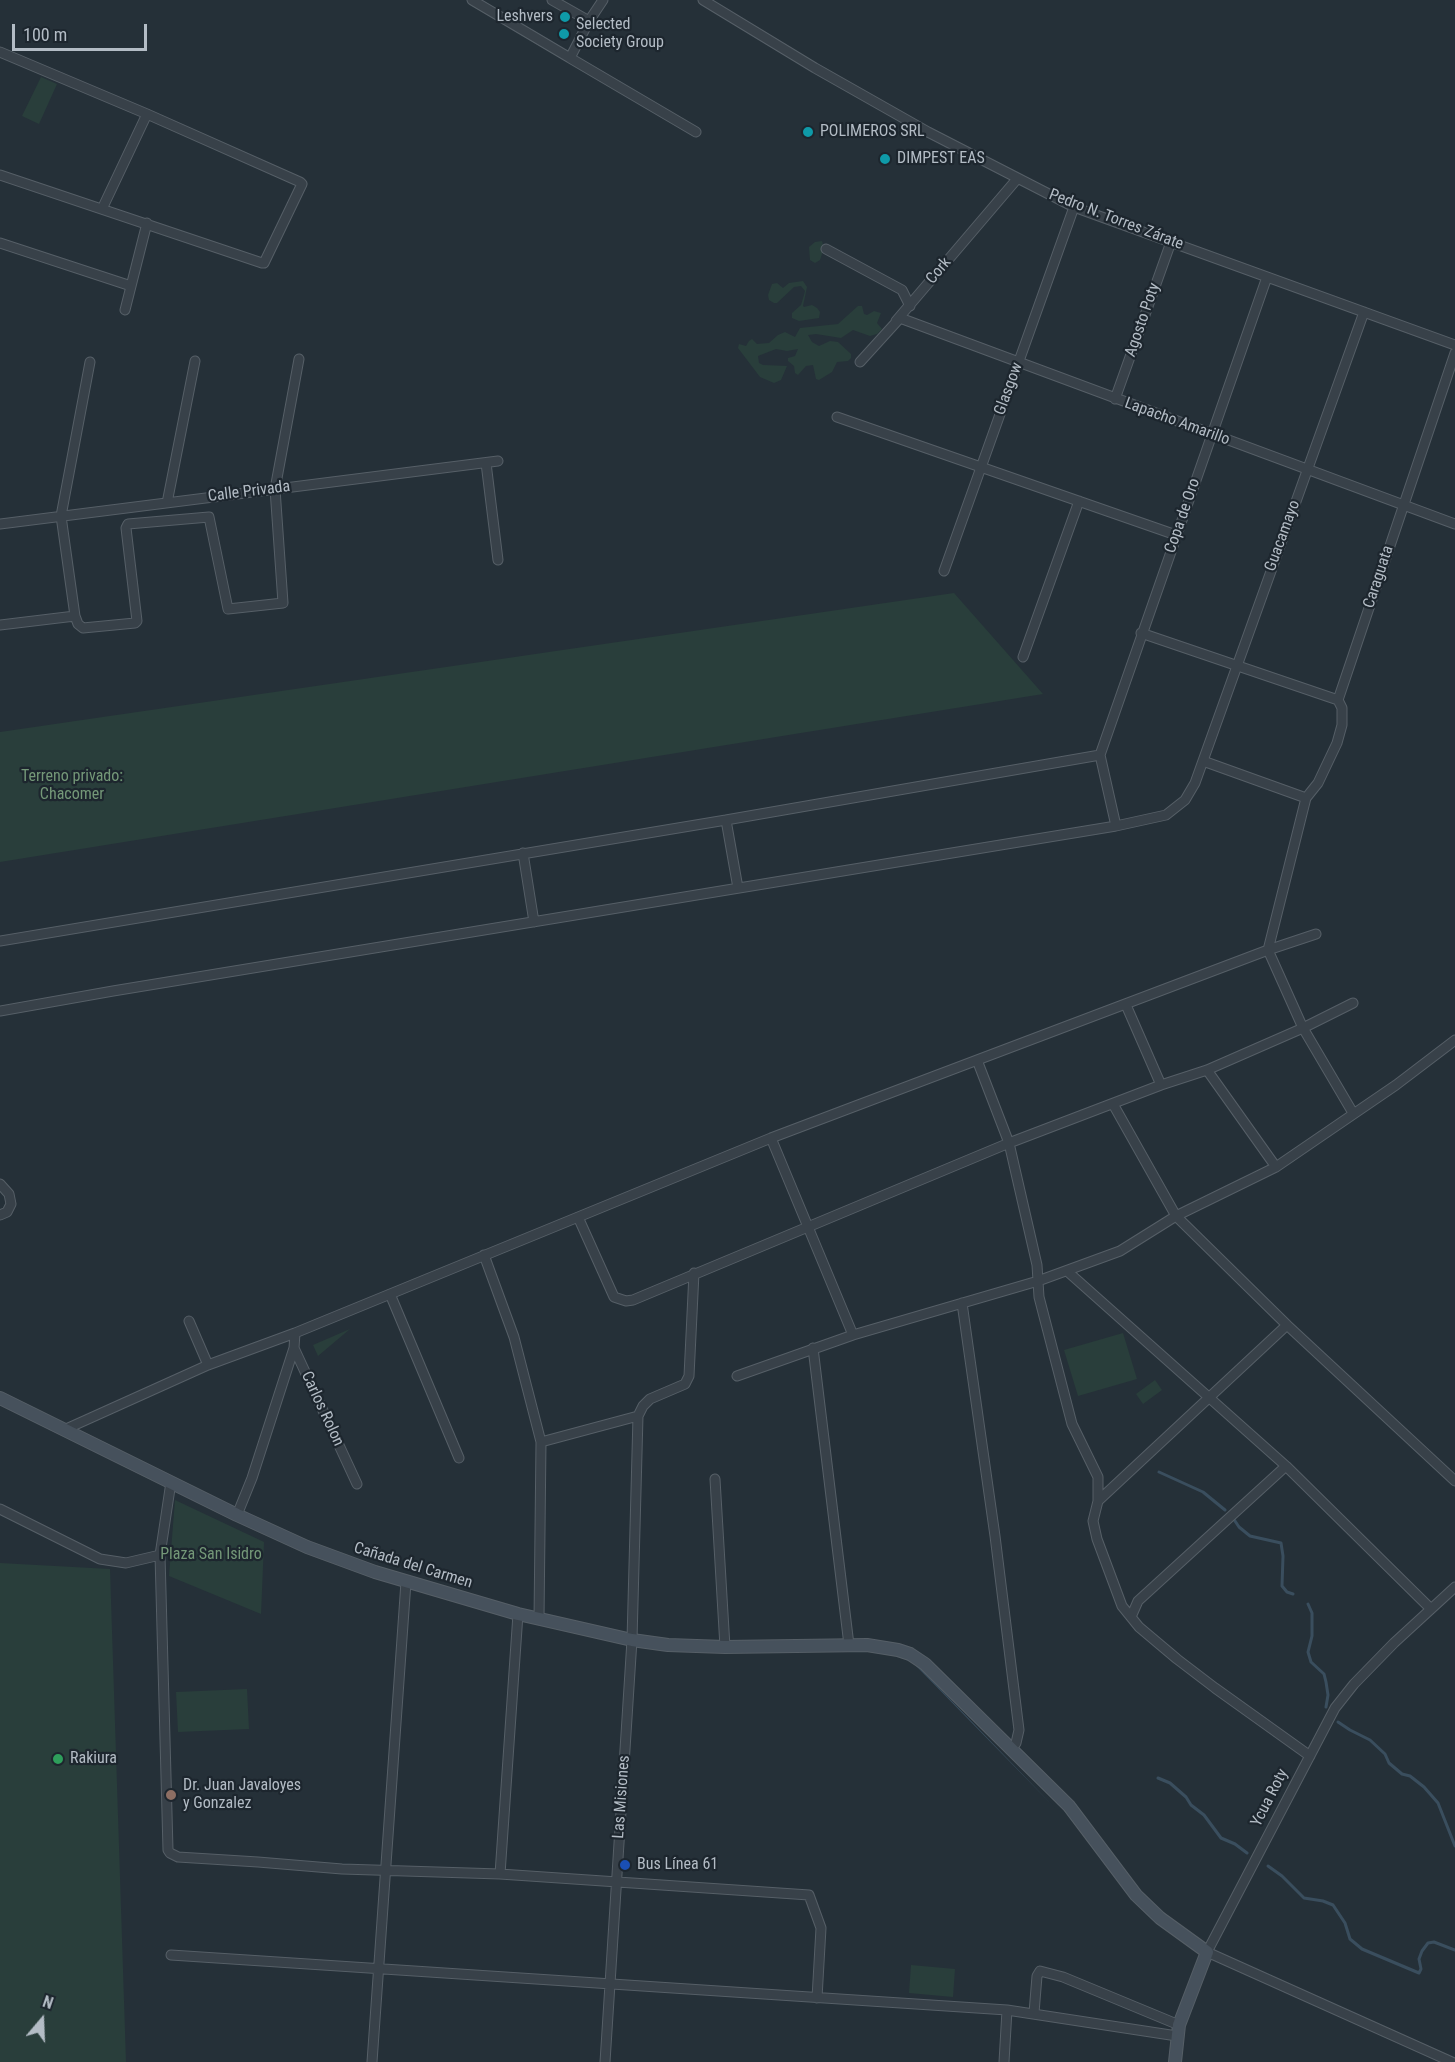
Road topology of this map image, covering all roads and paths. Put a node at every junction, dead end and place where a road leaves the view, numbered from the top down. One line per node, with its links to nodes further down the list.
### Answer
1 (472, 0): 7 (street)
2 (552, 0): 5 (street)
3 (603, 0): 5 (street)
4 (704, 0): 11 (street, Pedro N. Torres Zárate)
5 (589, 21): 7 (street)
6 (0, 52): 8 (street)
7 (570, 58): 9 (street)
8 (147, 114): 13 (street); 14 (street)
9 (696, 132)
10 (0, 176): 13 (street)
11 (1017, 179): 12 (street, Pedro N. Torres Zárate); 20 (street, Cork)
12 (1074, 207): 15 (street, Pedro N. Torres Zárate); 29 (street, Glasgow)
13 (102, 209): 14 (street)
14 (147, 223): 19 (street)
15 (1171, 242): 18 (street, Pedro N. Torres Zárate); 30 (street, Agosto Poty)
16 (0, 243): 19 (street)
17 (826, 249): 20 (street)
18 (1267, 277): 22 (street, Pedro N. Torres Zárate); 32 (street, Copa de Oro)
19 (131, 286): 21 (street)
20 (910, 306): 23 (street, Cork)
21 (125, 310)
22 (1364, 312): 24 (street, Pedro N. Torres Zárate); 36 (street, Guacamayo)
23 (900, 318): 29 (street, Lapacho Amarillo)
24 (1455, 345)
25 (1455, 353): 40 (street, Caraguata)
26 (299, 359): 37 (street)
27 (195, 361): 39 (street)
28 (90, 362): 41 (street)
29 (1018, 363): 30 (street, Lapacho Amarillo); 35 (street, Glasgow)
30 (1115, 399): 32 (street, Lapacho Amarillo)
31 (837, 417): 35 (street)
32 (1212, 434): 36 (street, Lapacho Amarillo); 44 (street, Copa de Oro)
33 (498, 461): 34 (street, Calle Privada)
34 (486, 463): 37 (street, Calle Privada); 45 (street)
35 (981, 467): 38 (street); 46 (street, Glasgow)
36 (1306, 469): 40 (street, Lapacho Amarillo); 51 (street, Guacamayo)
37 (275, 489): 39 (street, Calle Privada); 47 (street)
38 (1079, 501): 44 (street); 50 (street)
39 (166, 503): 41 (street, Calle Privada)
40 (1403, 505): 43 (street, Lapacho Amarillo); 52 (street, Caraguata)
41 (61, 516): 42 (street, Calle Privada); 47 (street)
42 (0, 524)
43 (1455, 524)
44 (1176, 535): 49 (street, Copa de Oro)
45 (498, 560)
46 (944, 571)
47 (75, 616): 48 (street)
48 (0, 625)
49 (1141, 633): 51 (street); 53 (street, Copa de Oro)
50 (1023, 657)
51 (1237, 665): 52 (street); 54 (street, Guacamayo)
52 (1338, 700): 55 (street, Caraguata)
53 (1100, 755): 56 (street); 57 (street)
54 (1203, 761): 55 (street); 57 (street, Guacamayo)
55 (1306, 798): 63 (street, Caraguata)
56 (726, 820): 58 (street); 59 (street)
57 (1116, 826): 59 (street, Guacamayo)
58 (523, 853): 60 (street); 62 (street)
59 (738, 888): 60 (street, Guacamayo)
60 (534, 922): 66 (street, Guacamayo)
61 (1316, 934): 63 (street)
62 (0, 941)
63 (1268, 950): 65 (street); 67 (street)
64 (1353, 1003): 67 (street)
65 (1126, 1005): 69 (street); 71 (street)
66 (0, 1011)
67 (1304, 1028): 70 (street); 73 (street)
68 (1455, 1041): 73 (street)
69 (977, 1060): 74 (street); 75 (street)
70 (1207, 1070): 71 (street); 76 (street)
71 (1161, 1085): 72 (street)
72 (1113, 1104): 75 (street); 79 (street)
73 (1353, 1113): 76 (street)
74 (771, 1137): 80 (street); 81 (street)
75 (1009, 1143): 81 (street); 85 (street)
76 (1276, 1167): 79 (street)
77 (0, 1184): 78 (street)
78 (0, 1215)
79 (1176, 1216): 83 (street); 89 (street)
80 (578, 1217): 82 (street); 84 (street)
81 (808, 1226): 84 (street); 91 (street)
82 (484, 1255): 86 (street); 100 (street)
83 (1067, 1271): 85 (street); 96 (street)
84 (694, 1274): 98 (street)
85 (1038, 1281): 87 (street); 107 (street)
86 (390, 1294): 90 (street); 101 (street)
87 (962, 1303): 91 (street); 120 (street)
88 (189, 1321): 94 (street)
89 (1287, 1325): 96 (street); 104 (street)
90 (295, 1333): 92 (street, Carlos Rolon); 94 (street)
91 (852, 1335): 93 (street)
92 (294, 1348): 106 (street, Carlos Rolon); 109 (street)
93 (813, 1348): 95 (street); 118 (street)
94 (208, 1365): 99 (street)
95 (737, 1376)
96 (1210, 1397): 102 (street); 107 (street)
97 (0, 1398): 99 (street, Cañada del Carmen)
98 (638, 1416): 100 (street); 117 (street, Las Misiones)
99 (66, 1429): 105 (street, Cañada del Carmen)
100 (541, 1442): 116 (street)
101 (459, 1458)
102 (1286, 1466): 113 (street); 115 (street)
103 (715, 1479): 119 (street)
104 (1455, 1481)
105 (171, 1482): 109 (street, Cañada del Carmen); 110 (street)
106 (357, 1484)
107 (1098, 1501): 115 (street)
108 (0, 1509): 110 (street)
109 (237, 1515): 111 (street, Cañada del Carmen)
110 (160, 1555): 122 (street)
111 (406, 1582): 114 (street, Cañada del Carmen); 122 (street)
112 (1455, 1587): 113 (street, Ycua Roty)
113 (1431, 1609): 121 (street, Ycua Roty)
114 (518, 1614): 116 (street, Cañada del Carmen); 123 (street)
115 (1131, 1617): 121 (street)
116 (539, 1619): 117 (street, Cañada del Carmen)
117 (632, 1640): 119 (street, Cañada del Carmen); 124 (street, Las Misiones)
118 (849, 1645): 119 (street, Cañada del Carmen); 120 (street, Cañada del Carmen)
119 (725, 1647)
120 (1011, 1749): 125 (street, Cañada del Carmen)
121 (1310, 1756): 125 (street, Ycua Roty)
122 (386, 1871): 123 (street); 127 (street)
123 (500, 1875): 124 (street)
124 (617, 1882): 128 (street, Las Misiones); 129 (street)
125 (1207, 1952): 132 (street, Ycua Roty); 137 (street)
126 (171, 1955): 127 (street)
127 (379, 1970): 128 (street); 133 (street)
128 (610, 1983): 129 (street); 134 (street, Las Misiones)
129 (817, 1998): 130 (street)
130 (1006, 2010): 131 (street); 135 (street)
131 (1034, 2013): 132 (street); 132 (street)
132 (1178, 2031): 136 (street, Ycua Roty)
133 (372, 2062)
134 (605, 2062)
135 (1004, 2062)
136 (1175, 2062)
137 (1452, 2062)

